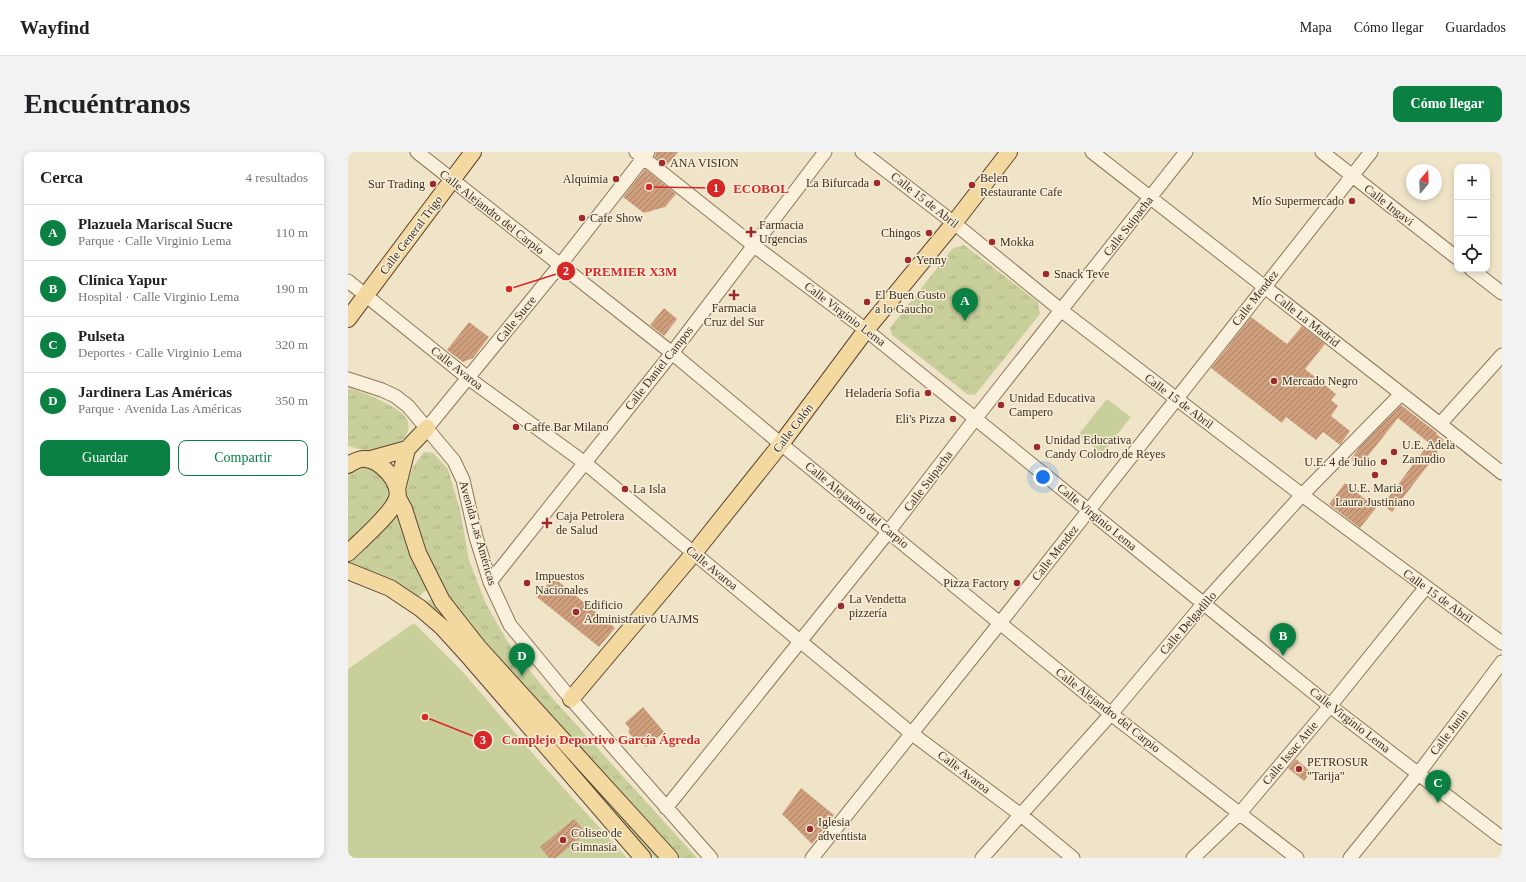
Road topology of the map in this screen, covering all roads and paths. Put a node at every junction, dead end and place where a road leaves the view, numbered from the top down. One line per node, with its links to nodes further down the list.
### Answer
1 (417, 152): 12 (street, Calle Alejandro del Carpio)
2 (473, 152): 12 (main road, Calle General Trigo)
3 (825, 152): 15 (street, Calle Daniel Campos)
4 (862, 152): 14 (street, Calle 15 de Abril)
5 (1009, 152): 14 (main road, Calle Colón)
6 (1092, 152): 13 (street, Calle La Madrid)
7 (1186, 152): 13 (street, Calle Suipacha)
8 (1322, 152): 11 (street, Calle Ingavi)
9 (1371, 152): 11 (street, Calle Mendez)
10 (643, 154): 15 (street, Calle Virginio Lema); 17 (street, Calle Sucre)
11 (1353, 176): 16 (street, Calle Ingavi); 20 (street, Calle Mendez)
12 (452, 180): 17 (street, Calle Alejandro del Carpio); 22 (main road, Calle General Trigo)
13 (1149, 198): 20 (street, Calle La Madrid); 23 (street, Calle Suipacha)
14 (954, 223): 23 (street, Calle 15 de Abril); 25 (main road, Calle Colón)
15 (753, 245): 25 (street, Calle Virginio Lema); 26 (street, Calle Daniel Campos)
16 (1454, 256)
17 (560, 264): 26 (street, Calle Alejandro del Carpio); 28 (street, Calle Sucre)
18 (1476, 272): 21 (street)
19 (348, 281): 22 (street, Calle Avaroa)
20 (1264, 286): 30 (street, Calle La Madrid); 31 (street, Calle Mendez)
21 (1502, 293)
22 (366, 296): 24 (main road, Calle General Trigo); 28 (street, Calle Avaroa)
23 (1062, 311): 31 (street, Calle 15 de Abril); 32 (street, Calle Suipacha)
24 (348, 319)
25 (866, 330): 32 (street, Calle Virginio Lema); 35 (main road, Calle Colón)
26 (672, 353): 35 (street, Calle Alejandro del Carpio); 39 (street, Calle Daniel Campos)
27 (1502, 355): 33 (street)
28 (468, 378): 34 (street, Calle Sucre); 39 (street, Calle Avaroa)
29 (348, 379): 34 (street, Avenida Las Américas)
30 (1401, 394): 33 (street, Calle La Madrid); 43 (street, Calle Delgadillo)
31 (1176, 398): 43 (street, Calle 15 de Abril); 44 (street, Calle Mendez)
32 (975, 419): 44 (street, Calle Virginio Lema); 45 (street, Calle Suipacha)
33 (1440, 424): 41 (street, Calle La Madrid)
34 (427, 428): 36 (main road); 49 (street, Avenida Las Américas)
35 (781, 444): 45 (street, Calle Alejandro del Carpio); 47 (main road, Calle Colón)
36 (407, 449): 38 (main road); 42 (main road)
37 (348, 452): 38 (main road)
38 (367, 459): 40 (main road); 42 (main road)
39 (584, 463): 47 (street, Calle Avaroa); 49 (street, Calle Daniel Campos)
40 (348, 464)
41 (1502, 474)
42 (397, 493): 46 (main road); 51 (main road)
43 (1302, 495): 50 (street, Calle 15 de Abril); 52 (street, Calle Delgadillo)
44 (1088, 510): 52 (street, Calle Virginio Lema); 54 (street, Calle Mendez)
45 (889, 531): 54 (street, Calle Alejandro del Carpio); 55 (street, Calle Suipacha)
46 (348, 553)
47 (694, 553): 55 (street, Calle Avaroa); 58 (main road, Calle Colón)
48 (348, 571): 53 (main road)
49 (490, 582): 58 (street, Avenida Las Américas)
50 (1426, 587): 56 (street, Calle 15 de Abril); 59 (street, Calle Issac Attie)
51 (439, 594): 53 (main road); 68 (main road)
52 (1204, 603): 59 (street, Calle Virginio Lema); 60 (street, Calle Delgadillo)
53 (420, 608): 67 (main road)
54 (1000, 623): 60 (street, Calle Alejandro del Carpio); 61 (street, Calle Mendez)
55 (801, 640): 61 (street, Calle Avaroa); 63 (street, Calle Suipacha)
56 (1502, 643)
57 (1502, 662): 62 (street, Calle Junin)
58 (570, 699): 63 (street, Avenida Las Américas)
59 (1330, 706): 62 (street, Calle Virginio Lema); 64 (street, Calle Issac Attie)
60 (1110, 714): 64 (street, Calle Alejandro del Carpio); 65 (street, Calle Delgadillo)
61 (912, 733): 65 (street, Calle Avaroa); 70 (street, Calle Mendez)
62 (1418, 774): 66 (street, Calle Virginio Lema); 75 (street, Calle Junin)
63 (666, 808): 69 (street, Avenida Las Américas)
64 (1240, 813): 73 (street, Calle Issac Attie); 74 (street, Calle Alejandro del Carpio)
65 (1021, 815): 71 (street, Calle Delgadillo); 72 (street, Calle Avaroa)
66 (1502, 838)
67 (643, 858)
68 (670, 858)
69 (711, 858)
70 (812, 858)
71 (982, 858)
72 (1073, 858)
73 (1193, 858)
74 (1297, 858)
75 (1350, 858)

